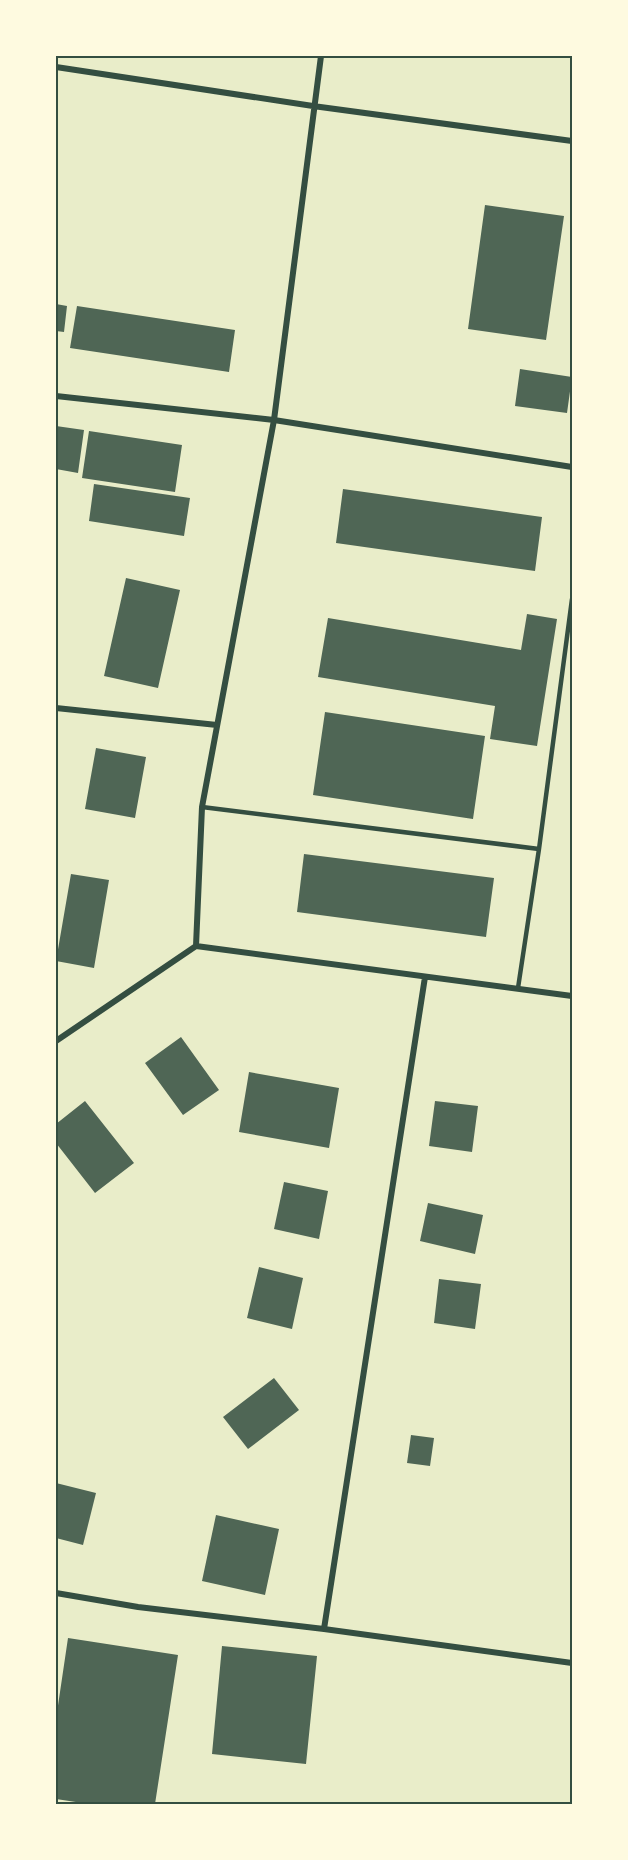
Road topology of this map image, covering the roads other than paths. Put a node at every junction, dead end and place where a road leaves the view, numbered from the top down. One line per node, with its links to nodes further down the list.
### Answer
1 (321, 56): 3 (street)
2 (56, 67): 3 (street)
3 (313, 106): 4 (street); 6 (street)
4 (573, 141)
5 (56, 396): 6 (street)
6 (274, 420): 7 (street); 10 (street)
7 (573, 467)
8 (573, 599): 12 (lane)
9 (56, 708): 10 (street)
10 (217, 725): 11 (street)
11 (202, 807): 12 (lane); 13 (street)
12 (539, 849): 15 (lane)
13 (196, 946): 14 (street); 17 (street)
14 (425, 977): 15 (street); 19 (street)
15 (518, 988): 16 (street)
16 (573, 996)
17 (56, 1041)
18 (56, 1593): 19 (street)
19 (324, 1629): 20 (street)
20 (573, 1663)

